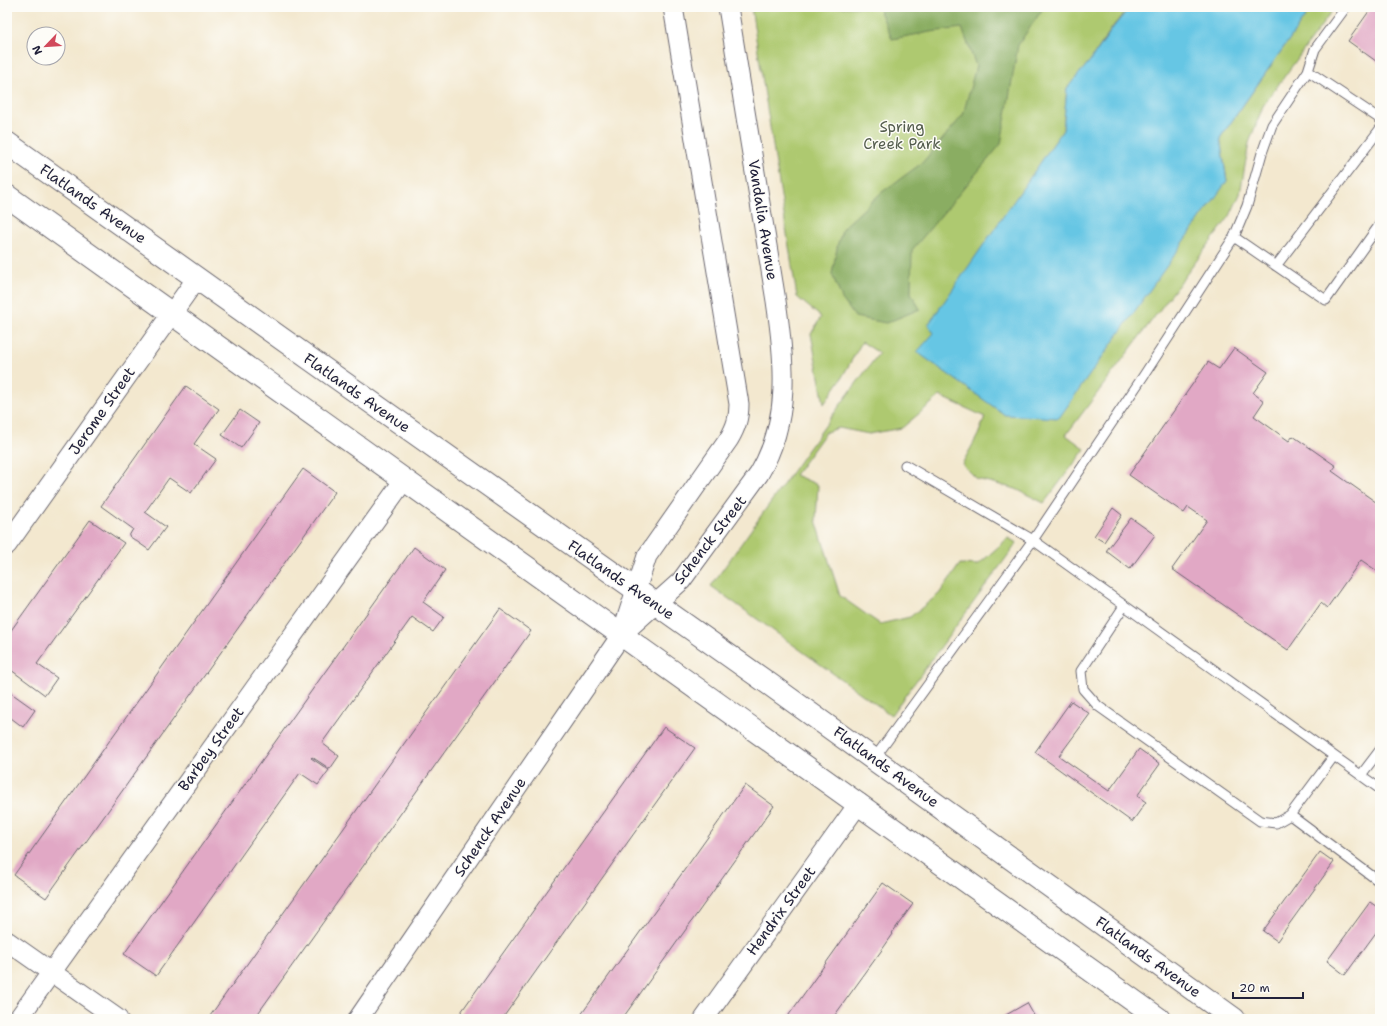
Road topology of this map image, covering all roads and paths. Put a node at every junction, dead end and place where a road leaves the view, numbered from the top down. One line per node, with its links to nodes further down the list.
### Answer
1 (673, 7): 19 (street)
2 (728, 7): 14 (street, Vandalia Avenue)
3 (1346, 7): 4 (lane)
4 (1308, 71): 5 (lane); 10 (lane)
5 (1380, 119)
6 (1380, 129): 11 (lane)
7 (7, 143): 12 (main road, Flatlands Avenue)
8 (7, 196): 13 (main road)
9 (1380, 224): 11 (lane)
10 (1234, 237): 11 (lane); 17 (lane)
11 (1276, 266)
12 (197, 278): 13 (street, Jerome Street); 19 (main road, Flatlands Avenue)
13 (171, 313): 16 (main road); 18 (street, Jerome Street)
14 (777, 434): 20 (street, Schenck Street)
15 (905, 465): 17 (lane)
16 (404, 480): 22 (main road); 32 (street, Barbey Street)
17 (1033, 540): 21 (lane); 25 (lane)
18 (7, 545)
19 (635, 590): 20 (main road, Flatlands Avenue); 22 (street)
20 (655, 603): 22 (street, Schenck Street); 25 (main road, Flatlands Avenue)
21 (1124, 606): 24 (lane); 29 (lane)
22 (622, 634): 28 (main road); 35 (street, Schenck Avenue)
23 (1380, 750): 26 (lane)
24 (1334, 756): 26 (lane); 29 (lane)
25 (874, 759): 38 (main road, Flatlands Avenue)
26 (1361, 775): 27 (lane)
27 (1380, 789)
28 (859, 803): 36 (street, Hendrix Street); 37 (main road)
29 (1290, 815): 30 (lane)
30 (1380, 882)
31 (7, 941): 32 (street)
32 (51, 973): 33 (street, Barbey Street); 34 (street)
33 (18, 1019)
34 (118, 1019)
35 (358, 1019)
36 (704, 1019)
37 (1159, 1019)
38 (1234, 1019)

